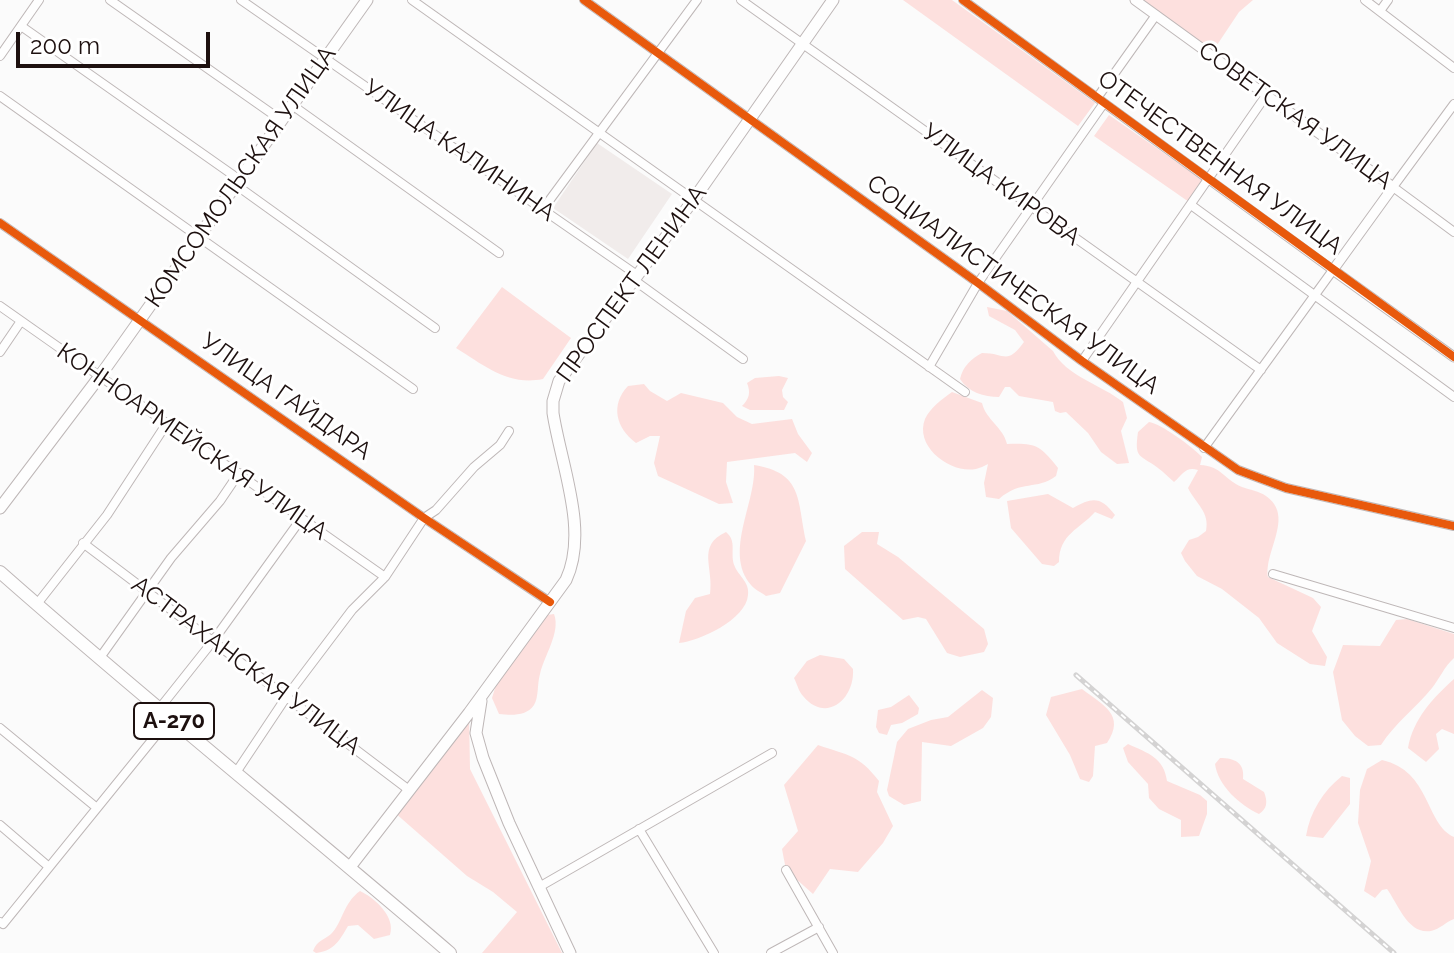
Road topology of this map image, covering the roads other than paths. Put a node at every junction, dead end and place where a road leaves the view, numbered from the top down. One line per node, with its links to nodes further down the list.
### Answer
1 (39, 0): 16 (street)
2 (110, 0): 28 (street)
3 (241, 0): 20 (street, УЛИЦА КАЛИНИНА)
4 (367, 0): 20 (main road, КОМСОМОЛЬСКАЯ УЛИЦА)
5 (412, 0): 29 (street)
6 (584, 0): 18 (street, СОЦИАЛИСТИЧЕСКАЯ УЛИЦА)
7 (697, 0): 18 (street)
8 (741, 0): 17 (street, УЛИЦА КИРОВА)
9 (833, 0): 17 (main road, ПРОСПЕКТ ЛЕНИНА)
10 (963, 0): 24 (street, ОТЕЧЕСТВЕННАЯ УЛИЦА)
11 (1135, 0): 15 (street, СОВЕТСКАЯ УЛИЦА)
12 (1365, 0): 14 (street)
13 (1388, 0): 14 (street)
14 (1380, 11): 21 (street)
15 (1156, 15): 22 (street, СОВЕТСКАЯ УЛИЦА); 24 (street)
16 (21, 26): 19 (street); 31 (street)
17 (802, 42): 27 (main road, ПРОСПЕКТ ЛЕНИНА); 35 (street, УЛИЦА КИРОВА)
18 (658, 53): 27 (street, СОЦИАЛИСТИЧЕСКАЯ УЛИЦА); 29 (street)
19 (0, 56)
20 (325, 59): 26 (main road, КОМСОМОЛЬСКАЯ УЛИЦА); 36 (street, УЛИЦА КАЛИНИНА)
21 (1454, 68)
22 (1267, 94): 30 (street); 32 (street, СОВЕТСКАЯ УЛИЦА)
23 (0, 96): 39 (street)
24 (1101, 101): 30 (street, ОТЕЧЕСТВЕННАЯ УЛИЦА); 35 (street)
25 (1454, 104): 32 (street)
26 (292, 105): 28 (main road, КОМСОМОЛЬСКАЯ УЛИЦА); 40 (street)
27 (749, 118): 33 (main road, ПРОСПЕКТ ЛЕНИНА); 44 (street, СОЦИАЛИСТИЧЕСКАЯ УЛИЦА)
28 (281, 120): 31 (main road, КОМСОМОЛЬСКАЯ УЛИЦА)
29 (599, 133): 33 (street); 36 (street)
30 (1208, 179): 34 (street); 41 (street, ОТЕЧЕСТВЕННАЯ УЛИЦА)
31 (238, 182): 39 (main road, КОМСОМОЛЬСКАЯ УЛИЦА); 49 (street)
32 (1393, 187): 38 (street, СОВЕТСКАЯ УЛИЦА); 41 (street)
33 (694, 199): 42 (main road, ПРОСПЕКТ ЛЕНИНА); 54 (street)
34 (1191, 205): 43 (street); 45 (street)
35 (1030, 207): 43 (street, УЛИЦА КИРОВА); 44 (street)
36 (543, 209): 42 (street, УЛИЦА КАЛИНИНА)
37 (0, 223): 47 (street, УЛИЦА ГАЙДАРА)
38 (1454, 232)
39 (198, 238): 47 (main road, КОМСОМОЛЬСКАЯ УЛИЦА); 57 (street)
40 (499, 253)
41 (1333, 270): 45 (street); 51 (street, ОТЕЧЕСТВЕННАЯ УЛИЦА)
42 (636, 278): 52 (street, УЛИЦА КАЛИНИНА); 73 (main road, ПРОСПЕКТ ЛЕНИНА)
43 (1137, 282): 53 (street); 55 (street, УЛИЦА КИРОВА)
44 (978, 283): 53 (street, СОЦИАЛИСТИЧЕСКАЯ УЛИЦА); 54 (street)
45 (1314, 296): 55 (street); 59 (street)
46 (0, 306): 48 (street, КОННОАРМЕЙСКАЯ УЛИЦА)
47 (140, 320): 56 (main road, КОМСОМОЛЬСКАЯ УЛИЦА); 65 (street, УЛИЦА ГАЙДАРА)
48 (21, 321): 50 (street); 56 (street, КОННОАРМЕЙСКАЯ УЛИЦА)
49 (435, 328)
50 (0, 352)
51 (1454, 357)
52 (743, 359)
53 (1082, 361): 62 (street, СОЦИАЛИСТИЧЕСКАЯ УЛИЦА)
54 (929, 367): 58 (street)
55 (1261, 370): 62 (street)
56 (100, 376): 60 (street, КОННОАРМЕЙСКАЯ УЛИЦА); 64 (main road, КОМСОМОЛЬСКАЯ УЛИЦА)
57 (413, 389)
58 (965, 392)
59 (1454, 397)
60 (167, 423): 63 (street, КОННОАРМЕЙСКАЯ УЛИЦА); 68 (street)
61 (509, 431): 65 (street)
62 (1204, 448): 67 (street, СОЦИАЛИСТИЧЕСКАЯ УЛИЦА)
63 (239, 473): 66 (street, КОННОАРМЕЙСКАЯ УЛИЦА); 72 (street)
64 (0, 508)
65 (424, 518): 71 (street); 73 (street, УЛИЦА ГАЙДАРА)
66 (301, 519): 71 (street, КОННОАРМЕЙСКАЯ УЛИЦА); 76 (street)
67 (1454, 526)
68 (83, 543): 72 (street, АСТРАХАНСКАЯ УЛИЦА); 74 (street)
69 (0, 572): 74 (highway, А-270)
70 (1273, 574): 75 (street)
71 (385, 577): 79 (street)
72 (149, 592): 76 (street, АСТРАХАНСКАЯ УЛИЦА); 77 (street)
73 (550, 602): 78 (main road, ПРОСПЕКТ ЛЕНИНА)
74 (37, 604): 77 (highway, А-270)
75 (1454, 628)
76 (213, 641): 79 (street, АСТРАХАНСКАЯ УЛИЦА); 80 (street)
77 (99, 659): 80 (highway, А-270)
78 (483, 693): 85 (main road, ПРОСПЕКТ ЛЕНИНА); 92 (main road)
79 (287, 696): 84 (street); 85 (street, АСТРАХАНСКАЯ УЛИЦА)
80 (159, 709): 81 (highway, А-270)
81 (170, 718): 84 (highway, А-270); 86 (street)
82 (0, 728): 86 (street)
83 (772, 753): 88 (street)
84 (237, 771): 90 (highway, А-270)
85 (409, 790): 90 (main road, ПРОСПЕКТ ЛЕНИНА)
86 (97, 808): 89 (street)
87 (0, 825): 89 (street)
88 (639, 829): 92 (street); 97 (street)
89 (49, 867): 93 (street)
90 (350, 867): 95 (highway, А-270)
91 (786, 870): 94 (street)
92 (539, 887): 96 (main road)
93 (1, 923)
94 (819, 927): 98 (street); 99 (street)
95 (450, 953)
96 (570, 953)
97 (714, 953)
98 (771, 953)
99 (833, 953)

